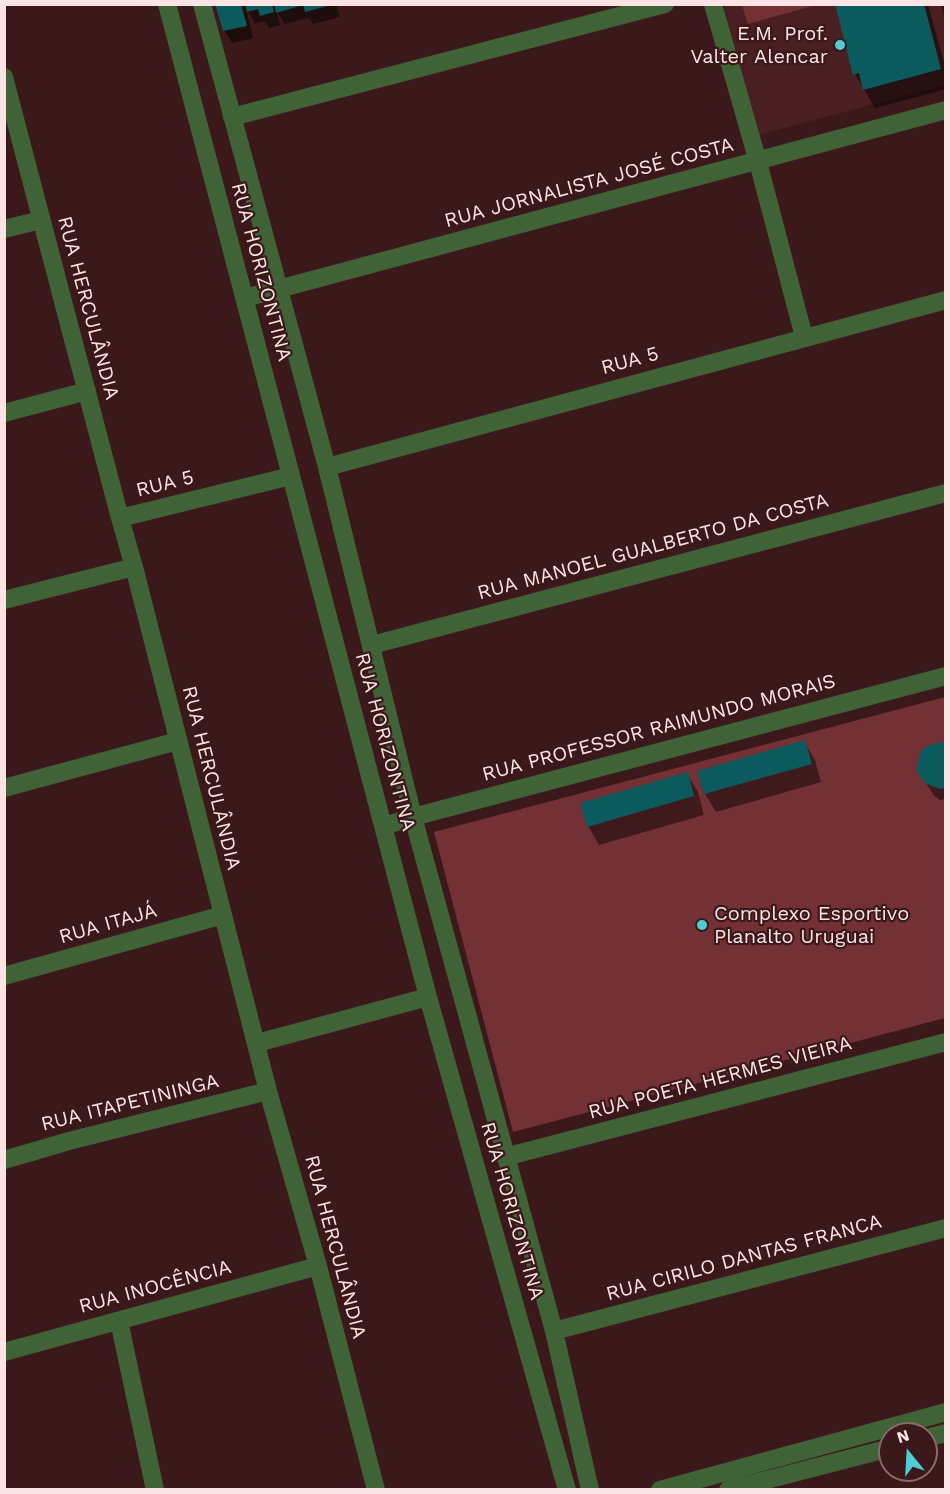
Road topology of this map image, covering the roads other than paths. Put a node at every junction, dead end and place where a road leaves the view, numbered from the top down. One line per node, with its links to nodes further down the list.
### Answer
1 (167, 4): 12 (street, RUA HORIZONTINA)
2 (202, 4): 7 (street, RUA HORIZONTINA)
3 (665, 4): 7 (street)
4 (713, 4): 8 (street)
5 (4, 77): 9 (street, RUA HERCULÂNDIA)
6 (945, 110): 8 (street, RUA JORNALISTA JOSÉ COSTA)
7 (232, 117): 11 (street, RUA HORIZONTINA)
8 (758, 162): 11 (street, RUA JORNALISTA JOSÉ COSTA); 14 (street)
9 (41, 220): 10 (street); 15 (street, RUA HERCULÂNDIA)
10 (4, 229)
11 (279, 289): 12 (street, RUA JORNALISTA JOSÉ COSTA); 17 (street, RUA HORIZONTINA)
12 (244, 298): 18 (street, RUA HORIZONTINA)
13 (945, 300): 14 (street, RUA 5)
14 (804, 337): 17 (street, RUA 5)
15 (87, 391): 16 (street); 20 (street, RUA HERCULÂNDIA)
16 (4, 414)
17 (327, 467): 23 (street, RUA HORIZONTINA)
18 (291, 476): 20 (street, RUA 5); 28 (street, RUA HORIZONTINA)
19 (945, 493): 23 (street, RUA MANOEL GUALBERTO DA COSTA)
20 (120, 518): 21 (street, RUA HERCULÂNDIA)
21 (134, 567): 22 (street); 25 (street, RUA HERCULÂNDIA)
22 (4, 600)
23 (372, 645): 27 (street, RUA HORIZONTINA)
24 (945, 676): 27 (street, RUA PROFESSOR RAIMUNDO MORAIS)
25 (178, 741): 26 (street); 29 (street, RUA HERCULÂNDIA)
26 (4, 788)
27 (413, 816): 28 (street, RUA PROFESSOR RAIMUNDO MORAIS); 35 (street, RUA HORIZONTINA)
28 (384, 826): 31 (street, RUA HORIZONTINA)
29 (223, 915): 30 (street, RUA ITAJÁ); 33 (street, RUA HERCULÂNDIA)
30 (4, 976)
31 (428, 997): 33 (street); 46 (street, RUA HORIZONTINA)
32 (945, 1042): 35 (street, RUA POETA HERMES VIEIRA)
33 (257, 1043): 34 (street, RUA HERCULÂNDIA)
34 (268, 1091): 36 (street, RUA ITAPETININGA); 38 (street, RUA HERCULÂNDIA)
35 (506, 1157): 40 (street, RUA HORIZONTINA)
36 (4, 1160)
37 (945, 1228): 40 (street, RUA CIRILO DANTAS FRANCA)
38 (318, 1266): 39 (street, RUA INOCÊNCIA); 45 (street, RUA HERCULÂNDIA)
39 (119, 1321): 41 (street, RUA INOCÊNCIA); 44 (street)
40 (554, 1331): 47 (street, RUA HORIZONTINA)
41 (4, 1352)
42 (945, 1412): 48 (street)
43 (878, 1451): 49 (street)
44 (155, 1490)
45 (376, 1490)
46 (567, 1490)
47 (590, 1490)
48 (660, 1490)
49 (728, 1490)

